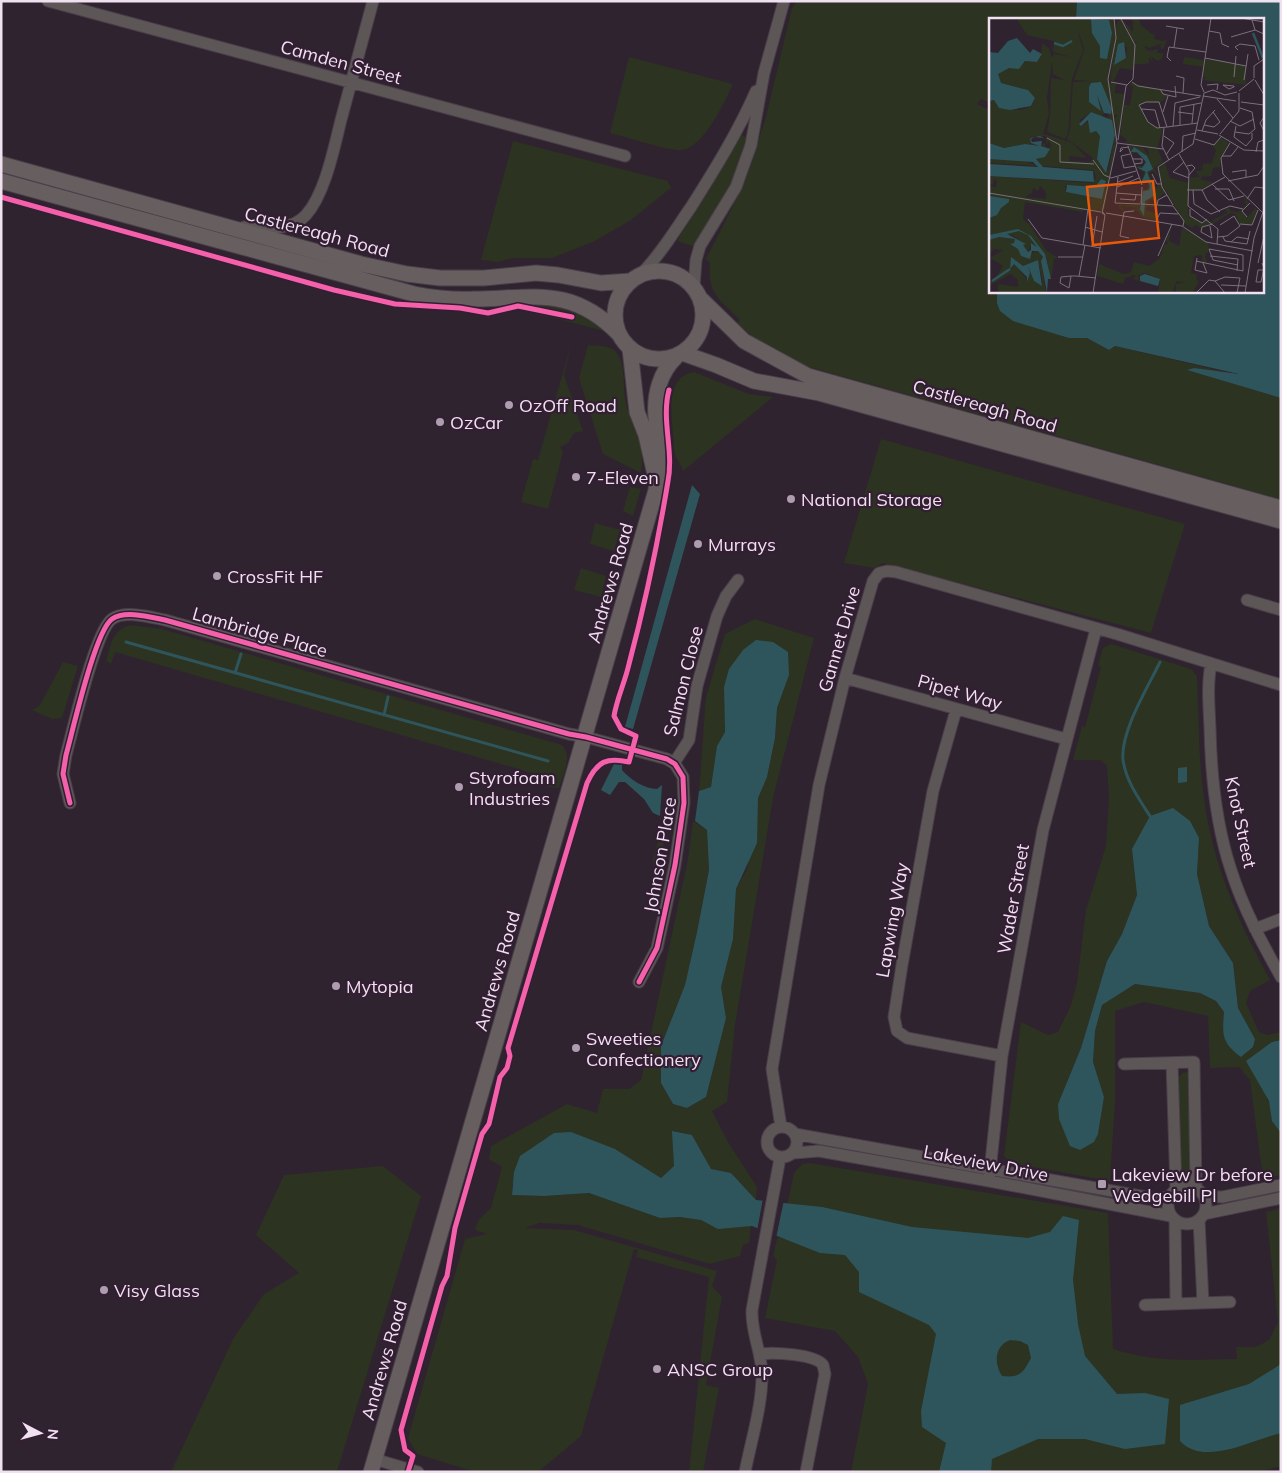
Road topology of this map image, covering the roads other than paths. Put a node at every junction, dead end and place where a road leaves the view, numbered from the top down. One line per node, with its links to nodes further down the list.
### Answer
1 (48, 1): 5 (street, Camden Street)
2 (373, 1): 5 (street)
3 (784, 1): 4 (street)
4 (764, 73): 10 (street); 11 (street)
5 (351, 83): 6 (street, Camden Street); 9 (street)
6 (625, 156)
7 (1, 164): 9 (main road, Castlereagh Road)
8 (1, 181): 12 (main road, Castlereagh Road)
9 (219, 226): 10 (main road, Castlereagh Road)
10 (636, 277): 11 (main road); 12 (main road)
11 (698, 293): 14 (main road); 16 (main road, Castlereagh Road)
12 (618, 334): 13 (main road)
13 (630, 349): 14 (main road); 15 (main road, Andrews Road)
14 (679, 355): 15 (main road, Andrews Road); 17 (main road, Castlereagh Road)
15 (657, 481): 26 (main road, Andrews Road)
16 (1281, 508)
17 (1281, 521)
18 (738, 580): 28 (street, Salmon Close)
19 (1247, 600): 20 (street)
20 (1281, 610)
21 (1096, 629): 22 (street, Gannet Drive); 23 (street, Gannet Drive); 27 (street, Wader Street)
22 (1212, 664): 24 (street, Gannet Drive); 31 (street, Knot Street)
23 (846, 678): 25 (street, Pipet Way); 37 (street, Gannet Drive)
24 (1281, 686)
25 (956, 710): 27 (street, Pipet Way); 34 (street, Lapwing Way)
26 (586, 737): 28 (street); 29 (street, Lambridge Place); 54 (main road, Andrews Road)
27 (1066, 739): 34 (street, Wader Street)
28 (674, 763): 33 (street, Johnson Place)
29 (70, 803)
30 (1281, 920): 31 (street)
31 (1255, 929): 32 (street, Knot Street)
32 (1281, 977)
33 (639, 982)
34 (1002, 1056): 41 (street, Wader Street)
35 (1172, 1063): 36 (street); 43 (street); 44 (street)
36 (1124, 1064)
37 (781, 1127): 38 (street); 40 (street)
38 (795, 1134): 39 (street); 41 (street, Lakeview Drive)
39 (794, 1153): 40 (street); 41 (street, Lakeview Drive)
40 (780, 1158): 53 (street)
41 (990, 1175): 44 (street, Lakeview Drive); 48 (street, Lakeview Drive)
42 (1281, 1185): 45 (street)
43 (1196, 1188): 44 (street); 45 (street)
44 (1173, 1193): 48 (street)
45 (1204, 1196): 47 (street)
46 (1281, 1198): 47 (street)
47 (1202, 1217): 48 (street); 50 (street)
48 (1173, 1218): 51 (street)
49 (1230, 1302): 50 (street)
50 (1203, 1303): 51 (street)
51 (1176, 1304): 52 (street)
52 (1145, 1305)
53 (760, 1354): 56 (street); 57 (street)
54 (372, 1466): 55 (street)
55 (418, 1472)
56 (745, 1472)
57 (806, 1472)

